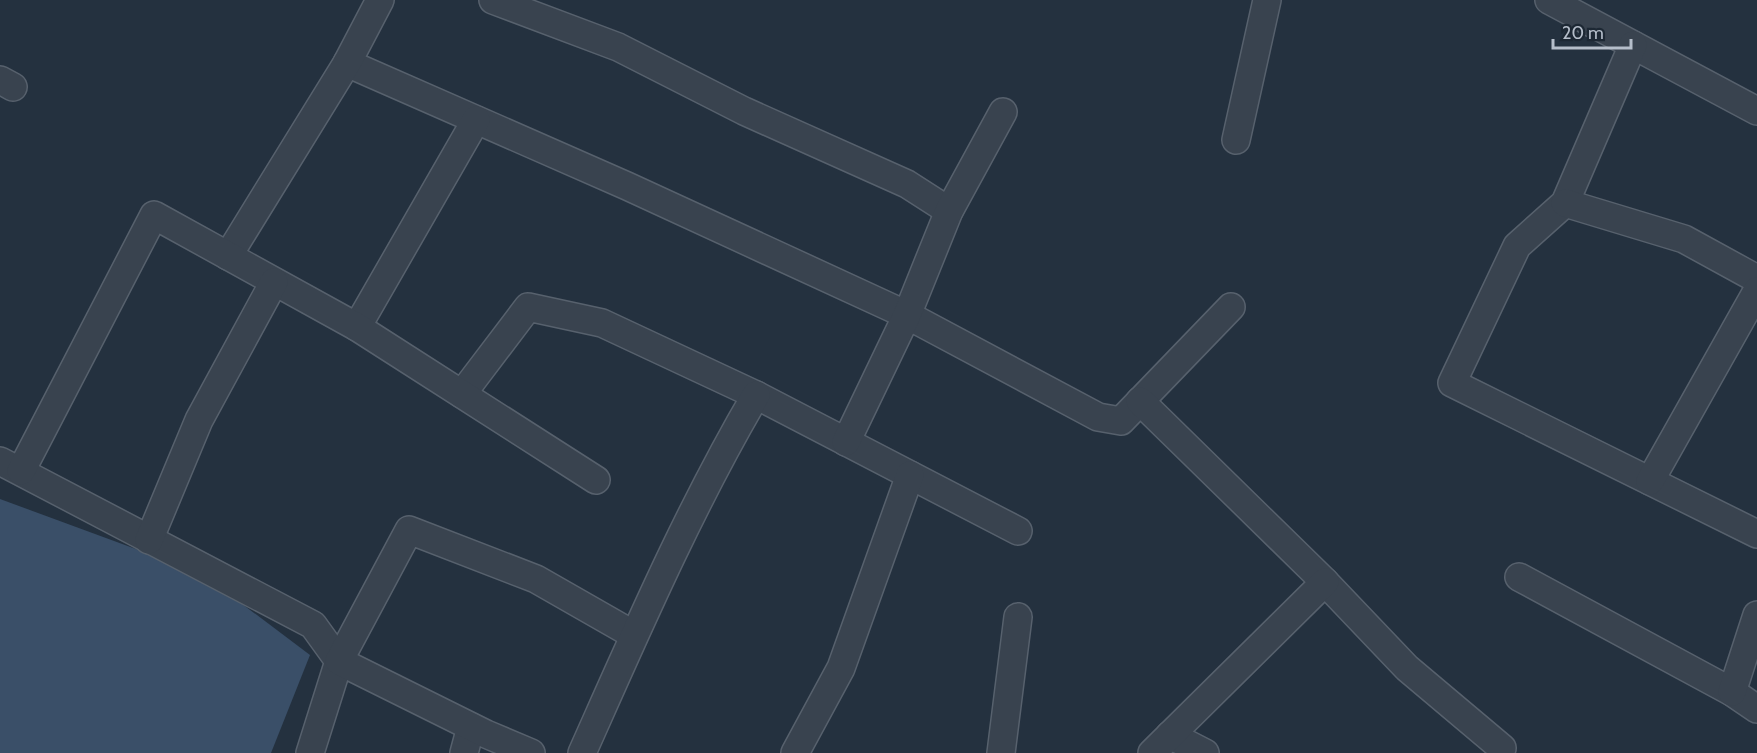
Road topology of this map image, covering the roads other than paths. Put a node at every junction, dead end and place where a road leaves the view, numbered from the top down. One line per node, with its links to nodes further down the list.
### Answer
1 (380, 0): 6 (street)
2 (493, 0): 12 (street)
3 (1267, 0): 10 (street)
4 (1549, 0): 5 (street)
5 (1633, 45): 7 (street); 11 (street)
6 (347, 63): 9 (street); 13 (street)
7 (1757, 111)
8 (1003, 112): 12 (street)
9 (476, 120): 18 (street); 19 (street)
10 (1236, 140)
11 (1565, 203): 14 (street); 27 (street)
12 (949, 211): 18 (street)
13 (228, 256): 15 (street); 24 (street)
14 (1757, 279)
15 (274, 282): 19 (street); 30 (street)
16 (1757, 291): 27 (street)
17 (1231, 307): 22 (street)
18 (908, 315): 22 (street); 23 (street)
19 (357, 327): 20 (street)
20 (462, 394): 21 (street); 26 (street)
21 (756, 395): 23 (street); 35 (street)
22 (1140, 401): 32 (street)
23 (846, 442): 25 (street)
24 (10, 466): 30 (street)
25 (910, 475): 28 (street); 46 (street)
26 (596, 480)
27 (1650, 481): 29 (street)
28 (1018, 531)
29 (1757, 534)
30 (149, 540): 36 (street)
31 (1519, 577): 37 (street)
32 (1325, 582): 40 (street); 41 (street)
33 (1757, 615): 37 (street)
34 (1018, 617): 47 (street)
35 (634, 635): 36 (street); 45 (street)
36 (339, 661): 39 (street); 42 (street)
37 (1732, 692): 38 (street)
38 (1757, 709)
39 (471, 726): 43 (street); 44 (street)
40 (1161, 744): 48 (street)
41 (1503, 751)
42 (310, 753)
43 (464, 753)
44 (531, 753)
45 (582, 753)
46 (795, 753)
47 (1001, 753)
48 (1205, 753)

